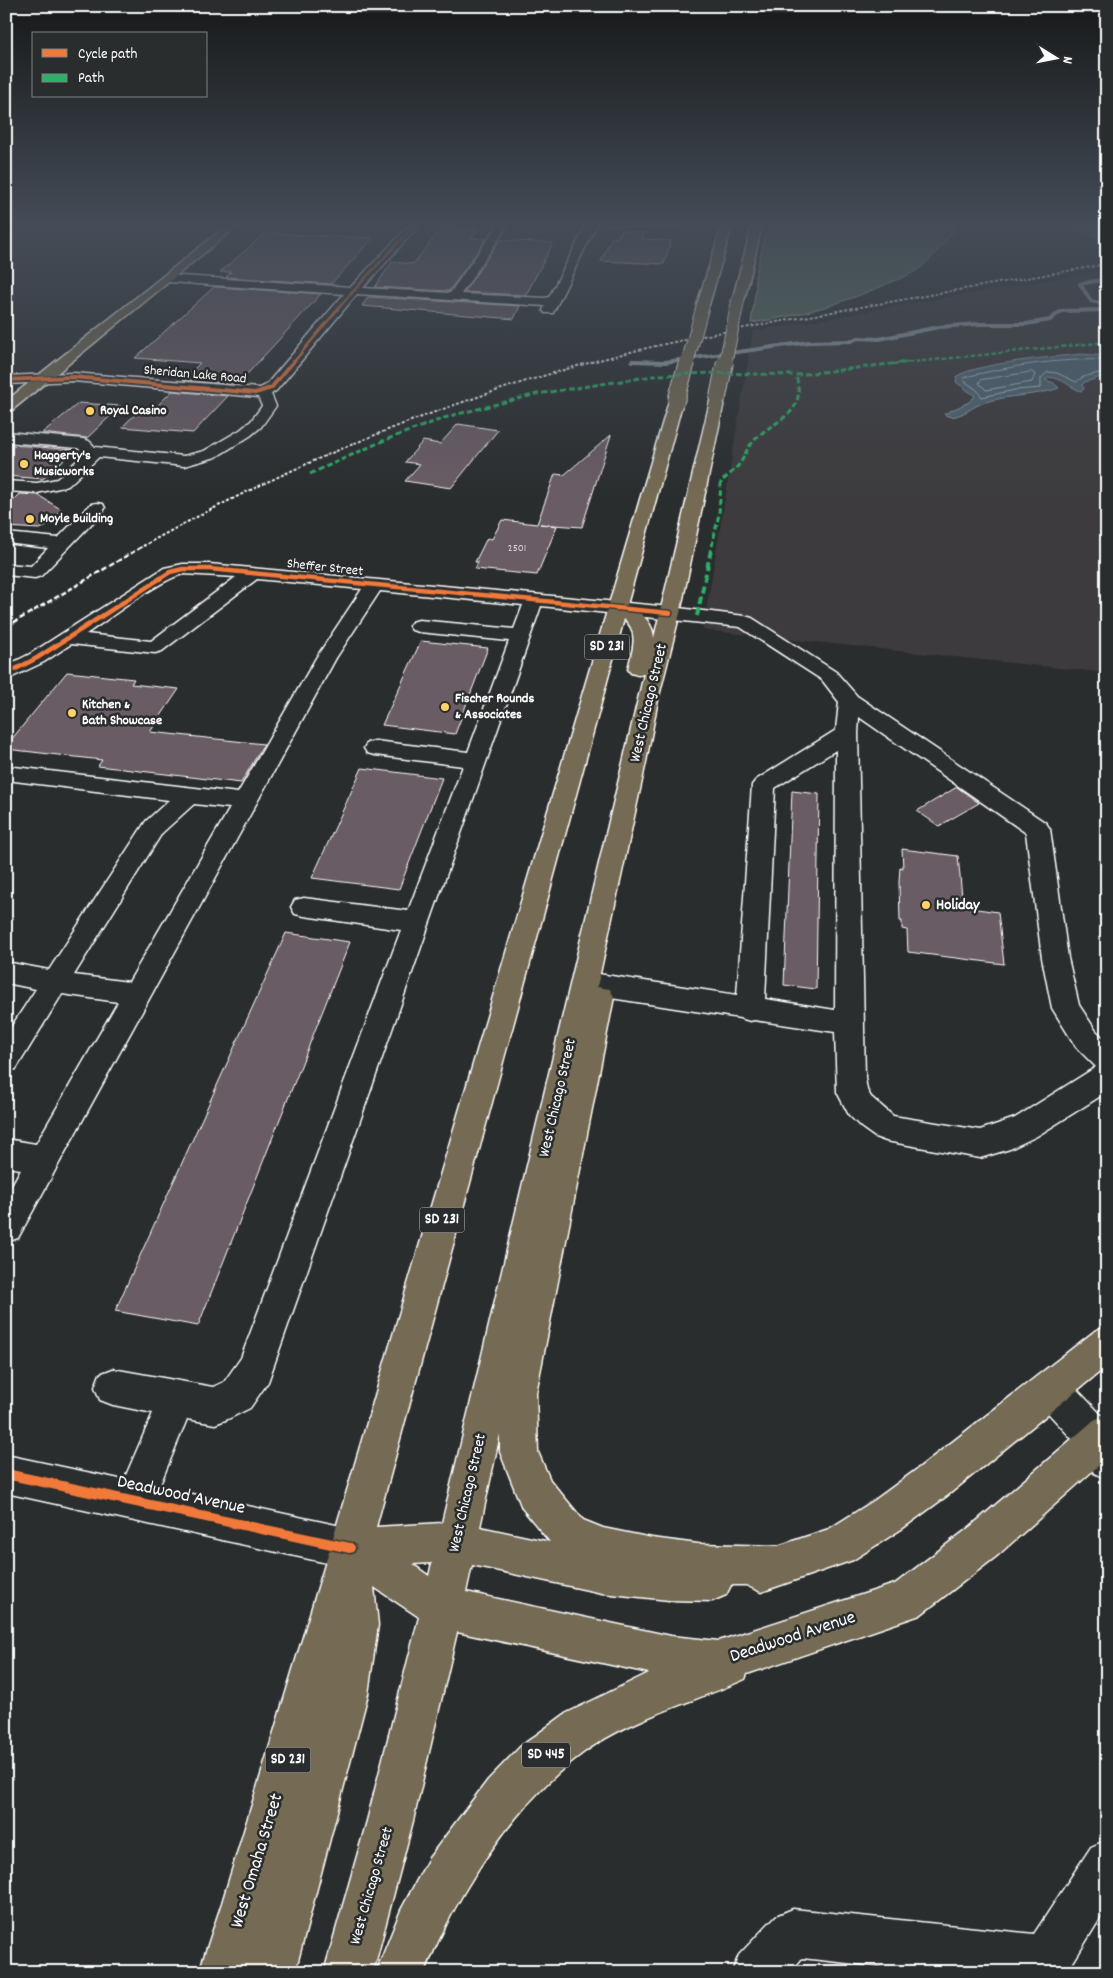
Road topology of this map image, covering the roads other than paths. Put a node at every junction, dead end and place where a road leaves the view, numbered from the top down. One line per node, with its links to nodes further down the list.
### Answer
1 (123, 314): 5 (main road)
2 (333, 314): 9 (street)
3 (700, 314): 23 (main road, SD 231, bridge)
4 (735, 314): 24 (main road, West Chicago Street, bridge)
5 (43, 378): 6 (street, Sheridan Lake Road); 7 (street, Sheridan Lake Road); 12 (main road)
6 (6, 380)
7 (142, 383): 8 (street, Sheridan Lake Road); 10 (street)
8 (243, 392): 9 (street, Sheridan Lake Road); 11 (street)
9 (263, 392): 14 (street)
10 (127, 397)
11 (192, 402)
12 (6, 408)
13 (6, 437): 14 (street)
14 (94, 452): 15 (street)
15 (6, 486)
16 (97, 508): 18 (street)
17 (6, 538): 18 (street)
18 (62, 544): 20 (street)
19 (253, 573): 21 (street, Sheffer Street); 27 (street, Sheffer Street); 27 (street)
20 (8, 578)
21 (374, 585): 22 (street, Sheffer Street); 37 (street)
22 (534, 600): 23 (street, Sheffer Street); 26 (street)
23 (618, 608): 24 (street, Sheffer Street); 34 (main road); 60 (main road, SD 231)
24 (670, 613): 29 (main road, West Chicago Street); 30 (street, Sheffer Street)
25 (419, 626): 26 (street)
26 (521, 636): 33 (street)
27 (66, 638): 28 (street, Sheffer Street)
28 (6, 674)
29 (647, 700): 34 (main road, West Chicago Street); 42 (main road)
30 (850, 701): 31 (street); 46 (street, Sheffer Street)
31 (847, 733): 44 (street); 45 (street)
32 (376, 748): 33 (street)
33 (476, 760): 39 (street)
34 (635, 762): 42 (main road, West Chicago Street)
35 (11, 779): 36 (street)
36 (189, 795): 37 (street); 41 (street)
37 (244, 802): 43 (street)
38 (304, 907): 39 (street)
39 (417, 922): 55 (street)
40 (6, 972): 41 (street)
41 (55, 982): 43 (street); 47 (street)
42 (594, 984): 44 (street); 59 (main road, West Chicago Street); 61 (main road)
43 (136, 994): 50 (street)
44 (750, 1010): 45 (street)
45 (850, 1023): 48 (street)
46 (1107, 1059)
47 (6, 1060)
48 (1107, 1076)
49 (6, 1153): 50 (street)
50 (44, 1159): 51 (street)
51 (6, 1227)
52 (1107, 1344): 54 (main road, Deadwood Avenue)
53 (112, 1387): 55 (street)
54 (1051, 1389): 56 (street); 61 (main road, Deadwood Avenue)
55 (177, 1399): 58 (street)
56 (1104, 1444): 63 (main road, Deadwood Avenue / SD 445)
57 (6, 1474): 58 (street, Deadwood Avenue)
58 (134, 1501): 60 (street, Deadwood Avenue)
59 (457, 1542): 60 (main road, Deadwood Avenue); 61 (main road, Deadwood Avenue); 62 (main road, West Chicago Street)
60 (350, 1548): 62 (main road, Deadwood Avenue / SD 445); 65 (main road, West Omaha Street / SD 231); 66 (main road)
61 (778, 1566)
62 (443, 1608): 63 (main road, Deadwood Avenue / SD 445); 67 (main road, West Chicago Street)
63 (782, 1640): 68 (main road, SD 445)
64 (1107, 1863): 69 (street)
65 (223, 1972)
66 (270, 1972)
67 (348, 1972)
68 (400, 1972)
69 (756, 1972)

